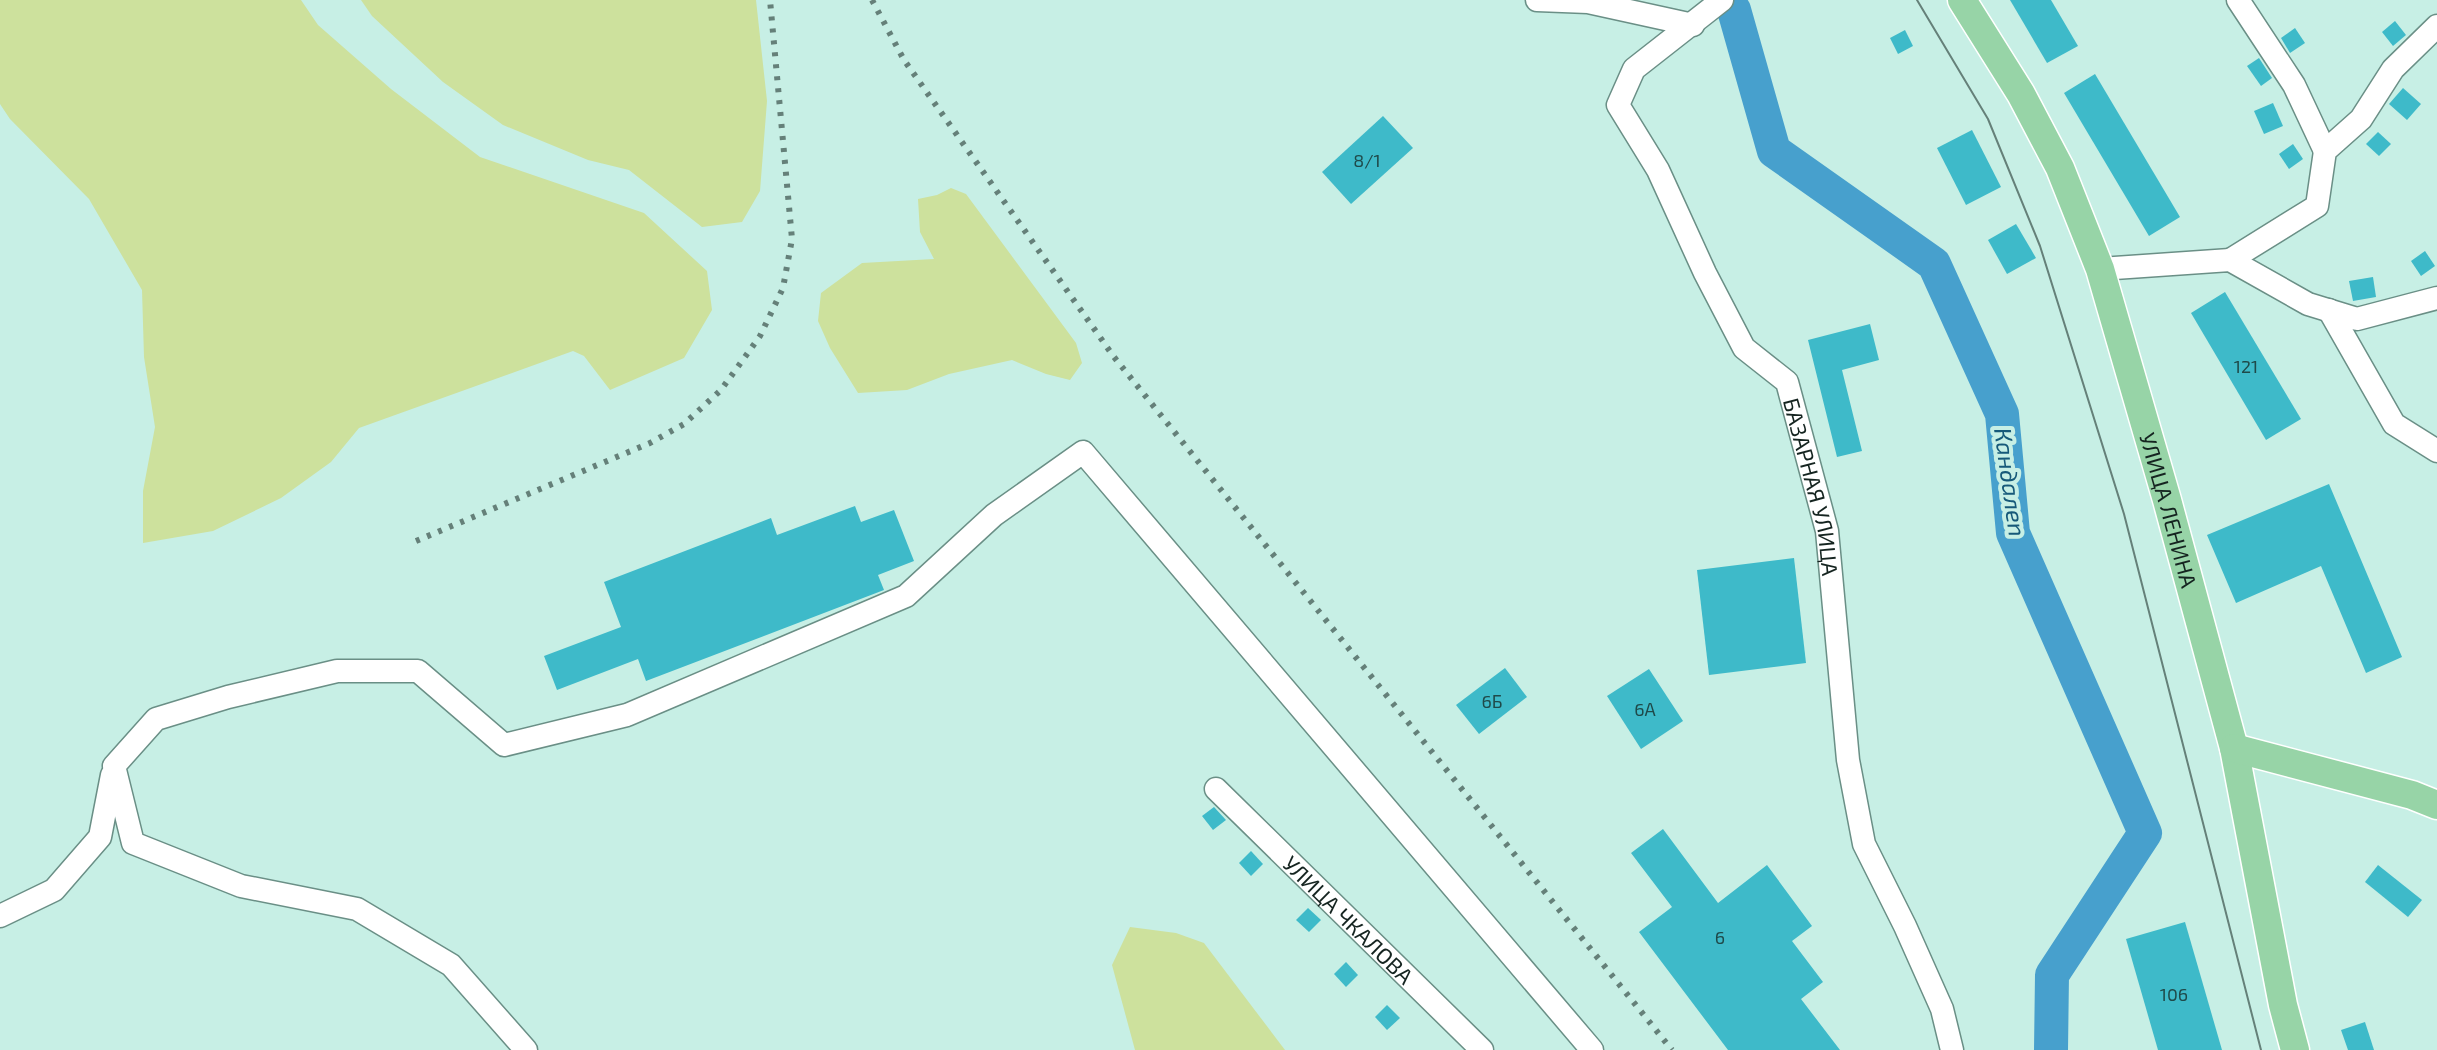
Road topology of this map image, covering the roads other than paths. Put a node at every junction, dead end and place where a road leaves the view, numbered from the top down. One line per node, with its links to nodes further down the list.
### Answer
1 (1537, 0): 5 (street)
2 (1722, 0): 5 (street, БАЗАРНАЯ УЛИЦА)
3 (1962, 0): 9 (main road, УЛИЦА ЛЕНИНА)
4 (2238, 0): 7 (street)
5 (1693, 25): 21 (street, БАЗАРНАЯ УЛИЦА)
6 (2437, 26): 7 (street)
7 (2325, 151): 8 (street)
8 (2230, 260): 9 (street); 11 (street)
9 (2100, 269): 13 (main road, УЛИЦА ЛЕНИНА)
10 (2437, 298): 11 (street)
11 (2329, 310): 12 (street)
12 (2437, 451)
13 (2234, 748): 16 (main road); 22 (main road, УЛИЦА ЛЕНИНА)
14 (114, 766): 17 (street); 18 (street); 20 (street)
15 (1216, 789): 19 (street, УЛИЦА ЧКАЛОВА)
16 (2437, 805)
17 (0, 916)
18 (526, 1050)
19 (1482, 1050)
20 (1592, 1050)
21 (1952, 1050)
22 (2295, 1050)

